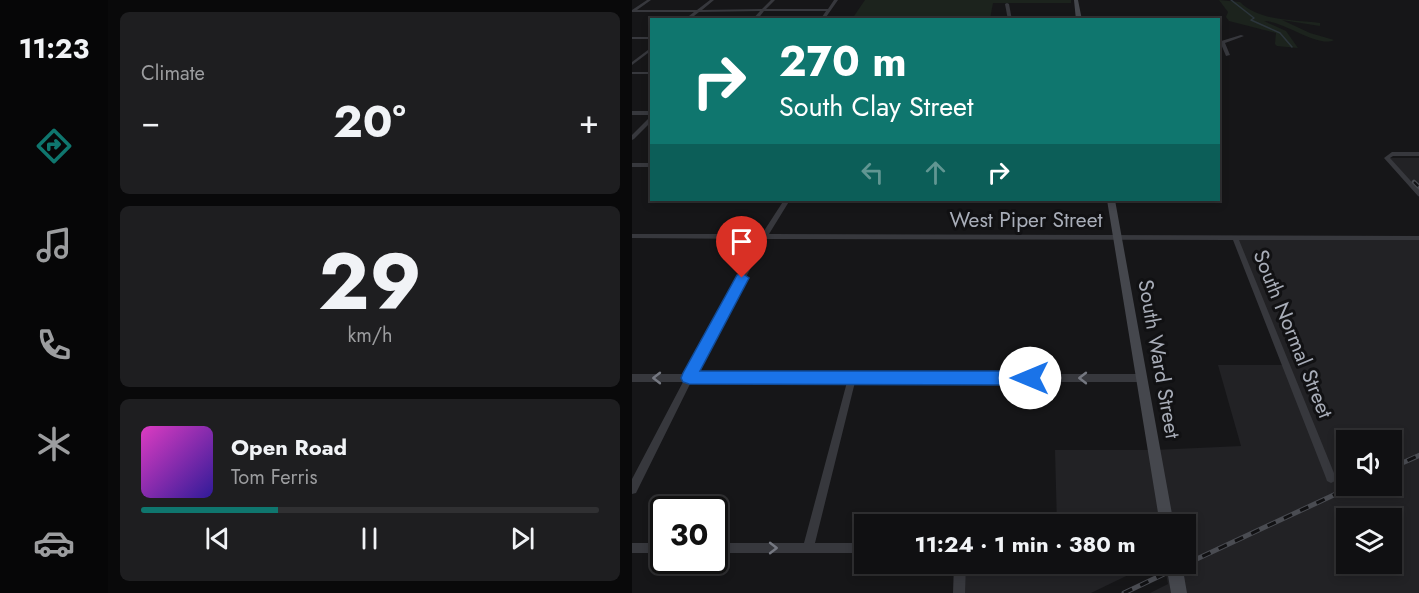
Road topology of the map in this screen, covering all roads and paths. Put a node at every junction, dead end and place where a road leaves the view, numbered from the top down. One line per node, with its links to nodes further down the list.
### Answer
1 (649, 0): 9 (street)
2 (712, 0): 10 (street)
3 (773, 0): 7 (street)
4 (836, 0): 8 (street)
5 (1076, 0): 15 (street)
6 (1007, 4): 14 (street)
7 (764, 10): 8 (street); 10 (street); 12 (street)
8 (828, 10): 13 (street)
9 (632, 11): 10 (street)
10 (697, 11): 11 (street)
11 (688, 18)
12 (756, 18)
13 (823, 18)
14 (1010, 18)
15 (1079, 18)
16 (1242, 36): 19 (street)
17 (632, 38): 18 (street)
18 (650, 38)
19 (1221, 44): 21 (street)
20 (650, 50): 22 (street)
21 (1228, 55)
22 (632, 64)
23 (632, 73): 24 (street)
24 (650, 73)
25 (632, 113): 26 (street)
26 (650, 113)
27 (650, 120): 28 (street)
28 (632, 138)
29 (1420, 154): 32 (street)
30 (632, 165): 31 (street)
31 (650, 165)
32 (1420, 195)
33 (786, 201): 36 (street)
34 (1111, 201): 37 (street, South Ward Street)
35 (632, 236): 36 (street, West Piper Street)
36 (765, 236): 37 (street, West Piper Street); 41 (street)
37 (1117, 237): 38 (street, West Piper Street); 43 (street, South Ward Street)
38 (1235, 237): 39 (street, West Piper Street); 44 (street, South Normal Street)
39 (1420, 238)
40 (632, 378): 41 (street, one-way to 40)
41 (689, 378): 42 (street); 45 (street)
42 (852, 378): 43 (street, one-way to 42); 50 (street)
43 (1141, 378): 46 (street, South Ward Street)
44 (1331, 478)
45 (632, 489)
46 (1165, 514)
47 (632, 548): 48 (street)
48 (650, 548)
49 (728, 548): 50 (street, one-way to 50)
50 (808, 548): 51 (street)
51 (854, 548)
52 (960, 574): 54 (street)
53 (1176, 574): 55 (street)
54 (959, 593)
55 (1179, 593)

